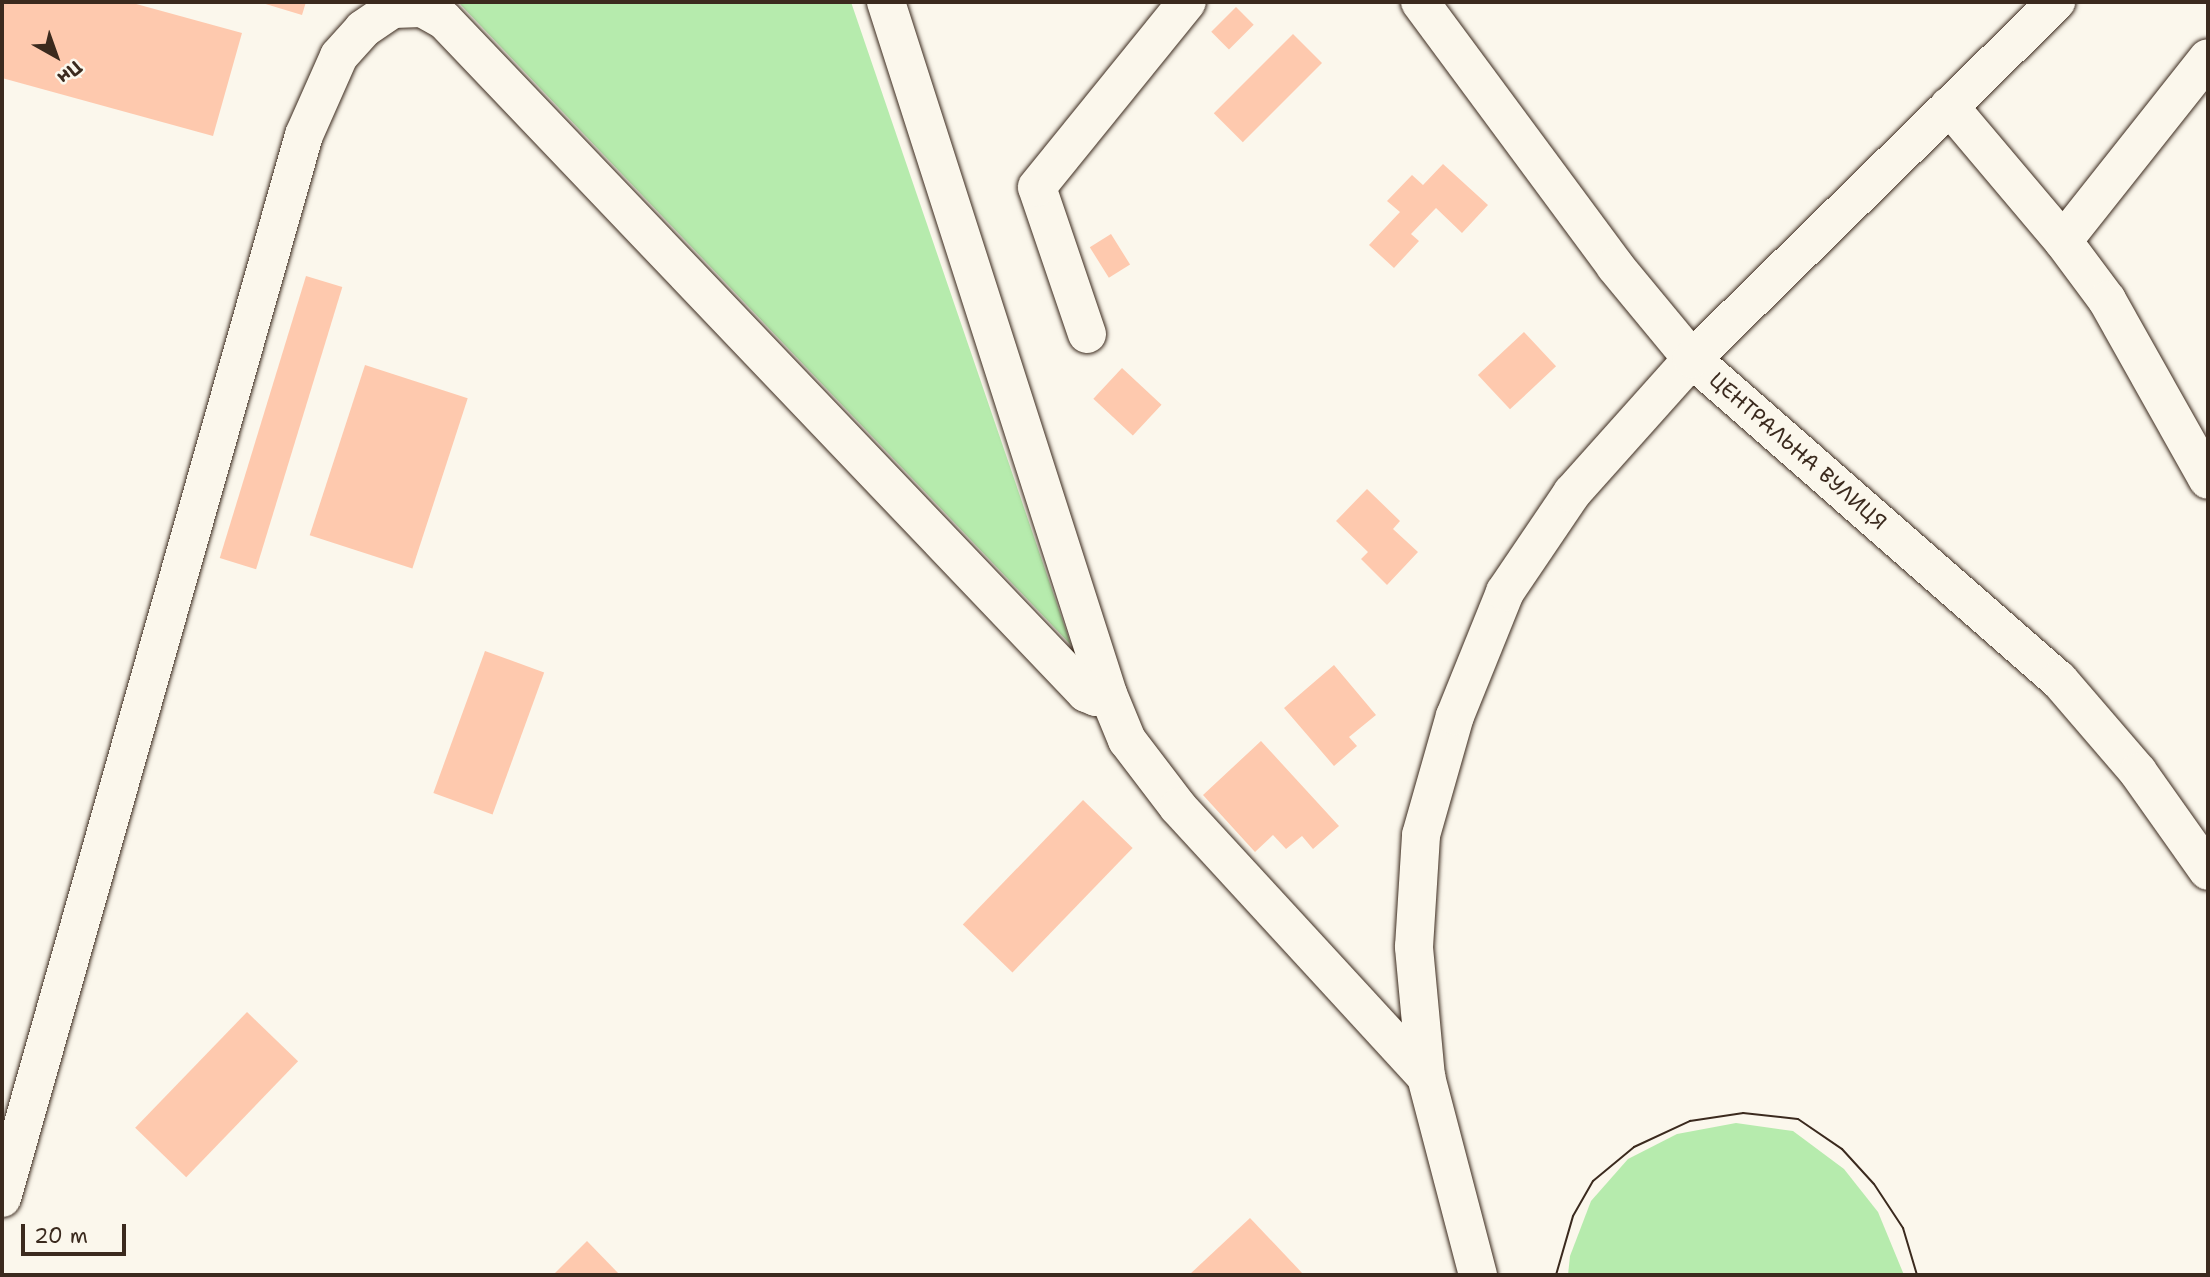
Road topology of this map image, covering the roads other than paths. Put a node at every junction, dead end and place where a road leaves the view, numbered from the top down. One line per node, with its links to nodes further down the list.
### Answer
1 (886, 2): 11 (street)
2 (1187, 2): 8 (street)
3 (1420, 2): 9 (street, ЦЕНТРАЛЬНА ВУЛИЦЯ)
4 (2056, 2): 6 (street)
5 (2208, 58): 7 (street)
6 (1949, 106): 7 (street); 9 (street)
7 (2063, 241): 10 (street)
8 (1087, 334)
9 (1692, 359): 12 (street, ЦЕНТРАЛЬНА ВУЛИЦЯ); 13 (street)
10 (2208, 480)
11 (1108, 694): 13 (street); 14 (street)
12 (2208, 871)
13 (1426, 1077): 15 (street)
14 (2, 1198)
15 (1478, 1275)

